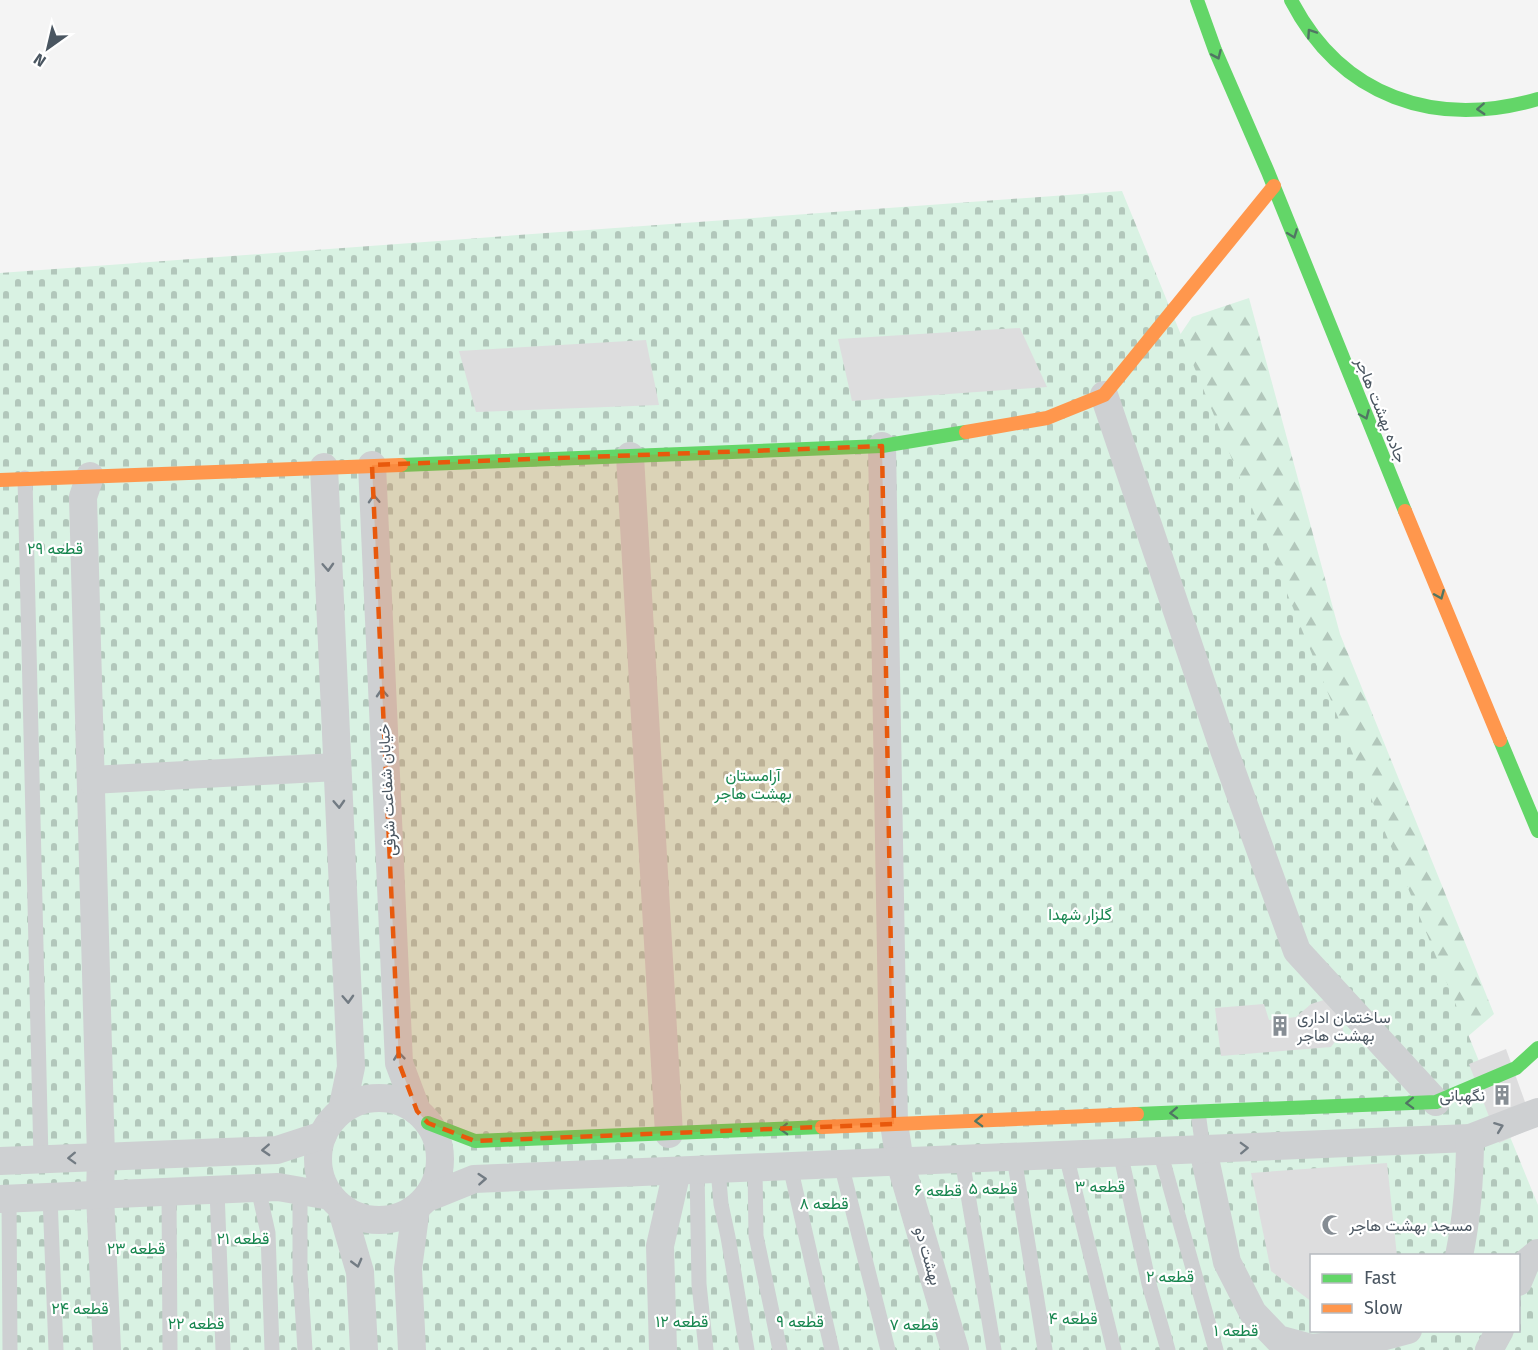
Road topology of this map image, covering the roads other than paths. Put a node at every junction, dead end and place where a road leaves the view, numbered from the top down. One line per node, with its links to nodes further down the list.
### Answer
1 (1197, 0): 4 (main road, جاده بهشت هاجر)
2 (1208, 0): 4 (main road)
3 (1291, 0): 5 (main road, one-way to 3)
4 (1207, 34): 6 (main road, جاده بهشت هاجر, one-way to 6)
5 (1538, 99)
6 (1274, 186): 7 (main road); 17 (main road, جاده بهشت هاجر, one-way to 17)
7 (1104, 395): 8 (main road); 19 (street)
8 (882, 446): 9 (main road); 24 (street, بهشت دو)
9 (630, 456): 10 (main road); 25 (street)
10 (372, 465): 11 (main road); 23 (street, خیابان شفاعت شرقی, one-way to 10)
11 (324, 467): 12 (main road); 15 (street, one-way to 15)
12 (90, 476): 13 (main road); 16 (street)
13 (25, 478): 14 (main road); 34 (lane)
14 (0, 480)
15 (337, 767): 16 (street); 20 (street, one-way to 20)
16 (91, 780): 32 (street)
17 (1538, 831)
18 (1538, 1048): 19 (main road)
19 (1436, 1102): 21 (main road, one-way to 21)
20 (342, 1110): 23 (street); 26 (street)
21 (1198, 1112): 24 (main road, one-way to 24); 28 (lane)
22 (1538, 1112): 27 (street, one-way to 22)
23 (423, 1117): 25 (main road); 50 (street)
24 (894, 1124): 25 (main road, one-way to 25); 37 (street, بهشت دو)
25 (669, 1134): 41 (lane)
26 (323, 1135): 32 (street, one-way to 32); 49 (street)
27 (1470, 1138): 28 (street, one-way to 27); 52 (street)
28 (1203, 1149): 29 (street); 56 (street)
29 (1160, 1151): 30 (street); 77 (lane)
30 (1120, 1152): 31 (street); 76 (lane)
31 (1066, 1155): 33 (street); 75 (lane)
32 (101, 1157): 34 (street, one-way to 34); 46 (street)
33 (1014, 1157): 35 (street); 74 (lane)
34 (41, 1159): 36 (street)
35 (962, 1159): 37 (street); 73 (lane)
36 (0, 1161)
37 (900, 1161): 38 (street); 72 (street, بهشت دو)
38 (841, 1164): 39 (street); 71 (lane)
39 (790, 1166): 40 (street); 70 (lane)
40 (754, 1167): 41 (street); 69 (lane)
41 (697, 1170): 50 (street, one-way to 41); 66 (street); 67 (lane); 68 (lane)
42 (258, 1188): 43 (street); 44 (street); 62 (lane)
43 (217, 1190): 45 (street); 61 (lane)
44 (300, 1191): 49 (street); 63 (lane)
45 (169, 1192): 46 (street); 60 (lane)
46 (100, 1195): 47 (street); 59 (street)
47 (50, 1197): 48 (street); 58 (lane)
48 (4, 1199): 57 (lane)
49 (335, 1202): 50 (street); 64 (street, one-way to 64)
50 (422, 1203): 65 (street)
51 (1538, 1253): 53 (street)
52 (1459, 1254)
53 (1520, 1277)
54 (1400, 1332): 56 (street)
55 (1499, 1332): 78 (street)
56 (1287, 1346)
57 (10, 1350)
58 (56, 1350)
59 (107, 1350)
60 (171, 1350)
61 (223, 1350)
62 (272, 1350)
63 (305, 1350)
64 (364, 1350)
65 (412, 1350)
66 (663, 1350)
67 (706, 1350)
68 (747, 1350)
69 (780, 1350)
70 (832, 1350)
71 (888, 1350)
72 (955, 1350)
73 (994, 1350)
74 (1045, 1350)
75 (1114, 1350)
76 (1168, 1350)
77 (1216, 1350)
78 (1489, 1350)

